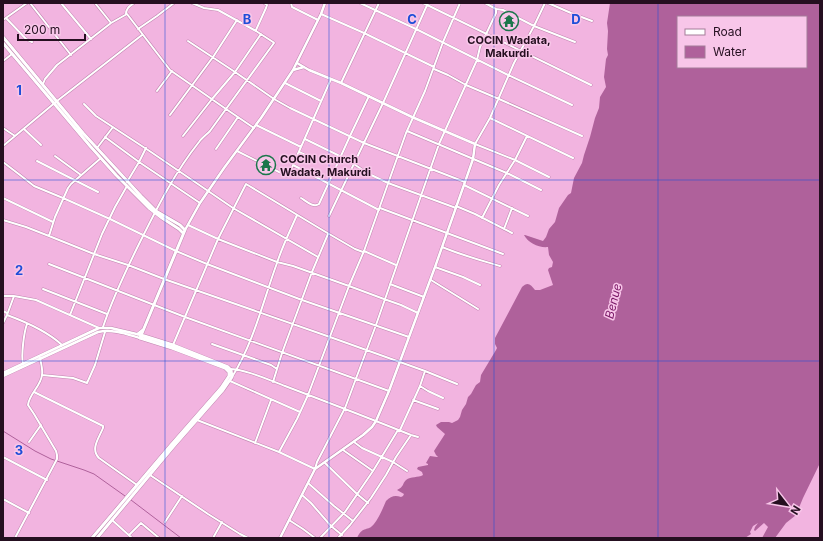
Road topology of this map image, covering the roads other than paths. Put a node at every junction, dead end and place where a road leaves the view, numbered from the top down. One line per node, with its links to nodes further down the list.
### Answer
1 (28, 3): 27 (street); 52 (street)
2 (62, 3): 43 (street)
3 (100, 3): 17 (street)
4 (134, 3): 25 (street)
5 (174, 3): 35 (street)
6 (192, 3): 30 (street)
7 (264, 3): 37 (street)
8 (291, 3): 31 (street)
9 (325, 3): 26 (street)
10 (360, 3): 22 (street)
11 (378, 3): 22 (street)
12 (423, 3): 18 (street)
13 (460, 3): 28 (street)
14 (485, 3): 21 (street)
15 (545, 3): 20 (street)
16 (548, 3): 19 (street)
17 (96, 4): 33 (street)
18 (427, 4): 28 (street); 36 (street)
19 (551, 5): 20 (street); 32 (street)
20 (544, 6): 34 (street)
21 (496, 9): 23 (street); 24 (street)
22 (376, 10): 36 (street); 38 (street)
23 (500, 10): 24 (street); 34 (street)
24 (496, 13): 40 (street)
25 (126, 14): 33 (street); 35 (street)
26 (321, 14): 31 (street); 38 (street)
27 (6, 18): 29 (street); 45 (street)
28 (454, 18): 40 (street); 46 (street)
29 (3, 20)
30 (237, 20): 37 (street); 53 (street)
31 (318, 20): 56 (street)
32 (592, 21)
33 (111, 23): 43 (street)
34 (534, 26): 47 (street); 49 (street)
35 (138, 29): 41 (street)
36 (416, 29): 46 (street); 51 (street)
37 (256, 31): 39 (street)
38 (364, 33): 51 (street); 66 (street)
39 (261, 34): 61 (street); 64 (street)
40 (486, 34): 49 (street); 54 (street)
41 (142, 35): 60 (street); 77 (street)
42 (3, 37): 67 (main road)
43 (91, 39): 52 (street)
44 (188, 41): 53 (street)
45 (32, 42)
46 (443, 42): 54 (street); 58 (street)
47 (575, 42)
48 (3, 43): 50 (main road)
49 (521, 50): 62 (street); 70 (street)
50 (12, 54): 55 (street); 77 (main road)
51 (406, 54): 58 (street); 78 (street)
52 (71, 55): 67 (street)
53 (212, 57): 61 (street); 68 (street)
54 (477, 60): 62 (street); 69 (street)
55 (3, 61)
56 (297, 63): 57 (street); 59 (street)
57 (304, 67): 59 (street); 63 (street)
58 (434, 68): 69 (street); 84 (street)
59 (293, 70): 65 (street)
60 (172, 71): 68 (street); 71 (street)
61 (235, 72): 64 (street); 73 (street)
62 (508, 76): 75 (street); 80 (street)
63 (331, 79): 66 (street); 76 (street)
64 (247, 80): 74 (street); 81 (street)
65 (284, 83): 74 (street); 76 (street)
66 (341, 83): 72 (street)
67 (43, 84): 77 (main road)
68 (192, 85): 73 (street); 82 (street)
69 (466, 85): 75 (street); 92 (street)
70 (591, 85)
71 (157, 91)
72 (370, 96): 78 (street); 95 (street)
73 (212, 99): 81 (street); 94 (street)
74 (274, 99): 86 (street); 87 (street)
75 (499, 99): 85 (street); 97 (street)
76 (321, 101): 86 (street)
77 (55, 102): 90 (street); 106 (main road); 114 (main road)
78 (383, 103): 84 (street); 100 (street)
79 (84, 104): 88 (street)
80 (572, 105)
81 (226, 109): 83 (street); 125 (street)
82 (170, 115)
83 (238, 117): 87 (street); 108 (street)
84 (412, 117): 91 (street); 92 (street)
85 (490, 118): 96 (street); 102 (street)
86 (313, 119): 95 (street); 99 (street)
87 (255, 126): 105 (street); 109 (street)
88 (113, 127): 98 (street); 107 (street)
89 (3, 128): 93 (street)
90 (24, 129): 93 (street); 103 (street)
91 (406, 131): 101 (street); 113 (street)
92 (444, 131): 101 (street); 102 (street)
93 (15, 136): 104 (street)
94 (183, 136)
95 (350, 136): 100 (street); 112 (street)
96 (527, 136): 117 (street); 118 (street)
97 (582, 136)
98 (106, 137): 106 (street); 121 (street)
99 (305, 138): 105 (street); 112 (street)
100 (364, 143): 113 (street); 122 (street)
101 (439, 144): 116 (street); 124 (street)
102 (475, 144): 116 (street); 118 (street)
103 (41, 145)
104 (3, 146)
105 (301, 147): 110 (street)
106 (97, 148): 132 (main road)
107 (146, 148): 121 (street); 125 (street)
108 (216, 149)
109 (237, 151): 123 (street); 137 (street)
110 (299, 152): 115 (street); 123 (street)
111 (55, 156): 127 (street)
112 (341, 156): 122 (street); 130 (street)
113 (397, 156): 124 (street); 131 (street)
114 (101, 158): 127 (street); 132 (main road)
115 (314, 158)
116 (473, 158): 126 (street); 134 (street)
117 (573, 158)
118 (515, 160): 126 (street); 128 (street)
119 (37, 161): 129 (street)
120 (3, 162): 141 (street)
121 (139, 162): 132 (street); 133 (street)
122 (354, 164): 131 (street); 135 (street)
123 (293, 165): 130 (street)
124 (430, 169): 134 (street); 139 (street)
125 (179, 171): 133 (street); 137 (street)
126 (507, 173): 136 (street); 143 (street)
127 (81, 175): 129 (street)
128 (549, 177)
129 (75, 180): 138 (street); 141 (street)
130 (329, 183): 135 (street); 142 (street)
131 (388, 183): 139 (street); 148 (street)
132 (127, 184): 149 (main road); 154 (street)
133 (171, 184): 144 (street); 149 (street)
134 (465, 184): 143 (street); 145 (street)
135 (341, 190): 148 (street); 151 (street)
136 (541, 190)
137 (209, 191): 144 (street); 146 (street)
138 (98, 192)
139 (421, 195): 145 (street); 156 (street)
140 (3, 198): 157 (street)
141 (63, 198): 154 (street); 157 (street)
142 (301, 198)
143 (493, 199): 147 (street); 153 (street)
144 (200, 203): 158 (street)
145 (456, 207): 153 (street); 161 (street)
146 (233, 208): 150 (street); 166 (street); 167 (street)
147 (512, 208): 152 (street); 159 (street)
148 (379, 209): 156 (street); 170 (street)
149 (155, 212): 160 (main road); 164 (street)
150 (297, 215): 163 (street); 167 (street)
151 (329, 216)
152 (528, 216)
153 (482, 218): 159 (street)
154 (110, 219): 164 (street); 171 (street)
155 (3, 220): 165 (street)
156 (412, 220): 161 (street); 178 (street)
157 (53, 222): 165 (street)
158 (187, 225): 160 (street); 166 (street)
159 (504, 229): 162 (street)
160 (184, 232): 169 (main road)
161 (447, 233): 168 (street); 172 (street)
162 (512, 233)
163 (328, 234): 170 (street); 173 (street)
164 (143, 235): 169 (street); 177 (street)
165 (49, 236): 171 (street)
166 (218, 239): 174 (street); 176 (street)
167 (287, 239): 173 (street); 174 (street)
168 (442, 247): 179 (street); 180 (street)
169 (176, 251): 176 (street); 183 (main road)
170 (363, 252): 178 (street); 187 (street)
171 (94, 254): 177 (street); 182 (street)
172 (503, 254)
173 (318, 256): 181 (street)
174 (277, 262): 181 (street); 188 (street)
175 (49, 264): 182 (street)
176 (207, 264): 188 (street); 190 (street)
177 (128, 265): 183 (street); 191 (street)
178 (396, 265): 185 (street)
179 (500, 266)
180 (435, 267): 184 (street); 186 (street)
181 (312, 272): 187 (street); 195 (street)
182 (85, 278): 191 (street); 197 (street)
183 (164, 279): 190 (street); 198 (main road)
184 (430, 280): 194 (street); 199 (street)
185 (389, 284): 194 (street); 196 (street)
186 (480, 285)
187 (349, 286): 196 (street); 201 (street)
188 (269, 287): 195 (street); 205 (street)
189 (43, 288): 197 (street)
190 (195, 290): 205 (street); 207 (street)
191 (117, 291): 198 (street); 204 (street)
192 (3, 296): 193 (street)
193 (14, 296): 203 (street); 206 (street)
194 (424, 297): 202 (street)
195 (302, 300): 201 (street); 210 (street)
196 (384, 300): 202 (street); 211 (street)
197 (76, 301): 204 (street); 206 (street)
198 (154, 305): 207 (street); 213 (main road)
199 (478, 309)
200 (3, 311): 203 (street)
201 (339, 312): 211 (street); 214 (street)
202 (418, 313): 215 (street)
203 (7, 314): 208 (street); 209 (street)
204 (107, 314): 212 (street)
205 (261, 314): 210 (street); 216 (street)
206 (70, 315): 212 (street)
207 (185, 317): 216 (street); 219 (street)
208 (3, 323)
209 (27, 324): 218 (street); 225 (street)
210 (293, 324): 214 (street); 221 (street)
211 (376, 325): 215 (street); 220 (street)
212 (102, 329): 213 (street); 218 (street); 223 (street); 232 (street)
213 (141, 336): 219 (main road)
214 (330, 337): 220 (street); 226 (street)
215 (409, 337): 224 (street)
216 (250, 340): 221 (street); 222 (street)
217 (212, 344): 222 (street)
218 (62, 345): 225 (street)
219 (172, 346): 227 (main road)
220 (366, 351): 224 (street); 235 (street)
221 (282, 353): 226 (street); 228 (street)
222 (244, 355): 228 (street); 229 (street)
223 (40, 358): 232 (street); 233 (street)
224 (399, 363): 230 (street); 240 (street)
225 (23, 364): 231 (street)
226 (320, 365): 235 (street); 242 (street)
227 (229, 369): 229 (street); 234 (main road); 249 (main road)
228 (277, 369): 237 (street)
229 (237, 370): 234 (street); 237 (street)
230 (425, 371): 238 (street); 239 (street)
231 (3, 373)
232 (42, 375): 241 (street)
233 (3, 376)
234 (232, 377): 236 (main road)
235 (356, 378): 240 (street); 246 (street)
236 (230, 381): 244 (street); 249 (main road)
237 (273, 382): 242 (street)
238 (457, 384)
239 (420, 386): 243 (street); 245 (street)
240 (389, 391): 250 (street)
241 (34, 392): 251 (street); 270 (street)
242 (308, 394): 246 (street); 248 (street)
243 (443, 398)
244 (271, 400): 248 (street); 257 (street)
245 (414, 400): 247 (street); 252 (street)
246 (345, 408): 250 (street); 264 (street)
247 (438, 409)
248 (300, 412): 259 (street)
249 (196, 419): 257 (street); 267 (main road); 270 (main road)
250 (376, 421): 252 (street); 256 (street)
251 (41, 425): 255 (street); 268 (street)
252 (399, 430): 253 (street); 261 (street)
253 (411, 435): 254 (street); 263 (street)
254 (418, 437)
255 (29, 442)
256 (354, 442): 258 (street); 261 (street)
257 (256, 443): 259 (street)
258 (343, 450): 262 (street); 265 (street)
259 (279, 452): 264 (street)
260 (3, 457): 268 (street)
261 (381, 457): 263 (street); 265 (street)
262 (325, 462): 264 (street); 271 (street)
263 (393, 462): 266 (street); 277 (street)
264 (316, 469): 269 (street)
265 (373, 471): 271 (street)
266 (408, 471)
267 (150, 475): 273 (main road); 274 (street)
268 (47, 480): 278 (street)
269 (308, 482): 272 (street); 279 (street)
270 (137, 485): 273 (main road)
271 (357, 494): 277 (street); 279 (street)
272 (302, 495): 281 (street); 285 (street)
273 (130, 496): 276 (main road)
274 (182, 496): 283 (street); 284 (street)
275 (3, 499): 278 (street)
276 (127, 500): 280 (main road); 290 (main road)
277 (368, 503): 282 (street)
278 (29, 513): 289 (street)
279 (343, 513): 282 (street); 285 (street)
280 (112, 520): 286 (main road); 287 (street)
281 (289, 520): 297 (street); 298 (street)
282 (353, 521): 288 (street)
283 (165, 522)
284 (222, 522): 295 (street); 296 (street)
285 (331, 526): 288 (street); 299 (street)
286 (100, 534): 291 (main road); 292 (street)
287 (129, 535): 293 (street); 294 (street)
288 (342, 535): 300 (street)
289 (15, 538)
290 (92, 538)
291 (97, 538)
292 (104, 538)
293 (132, 538)
294 (159, 538)
295 (213, 538)
296 (248, 538)
297 (280, 538)
298 (315, 538)
299 (320, 538)
300 (338, 538)

